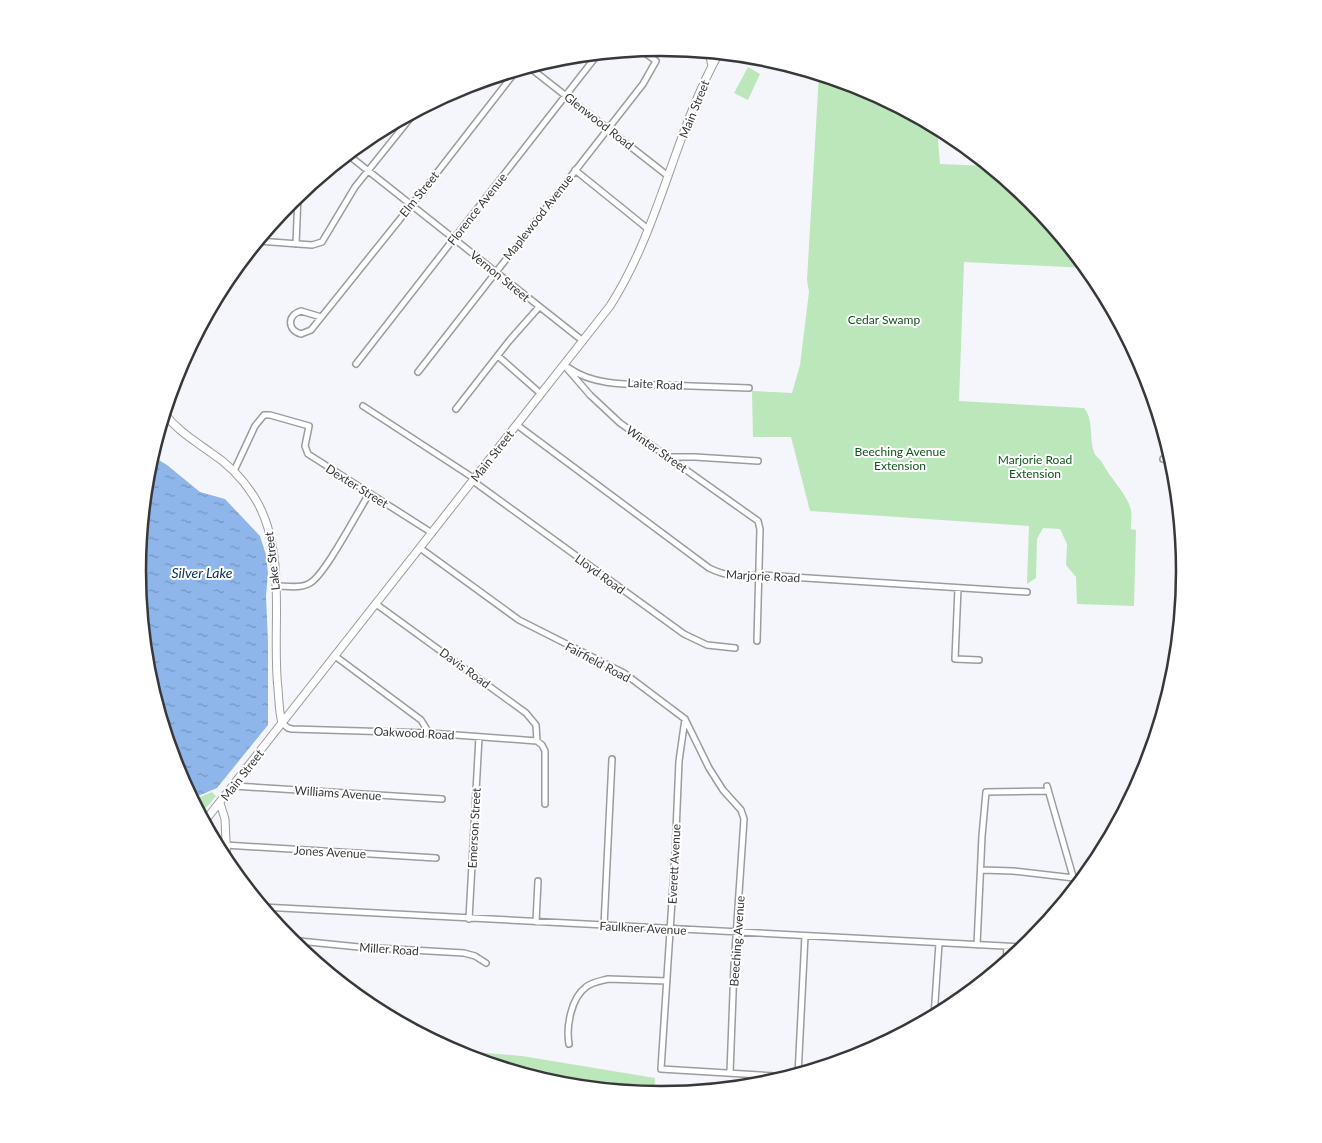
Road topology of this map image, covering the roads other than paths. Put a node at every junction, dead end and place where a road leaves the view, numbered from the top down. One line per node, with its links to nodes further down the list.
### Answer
1 (650, 56): 10 (street, Maplewood Avenue)
2 (710, 59): 5 (main road)
3 (716, 59): 5 (main road, Main Street)
4 (592, 61): 8 (street, Florence Avenue)
5 (712, 66): 14 (main road, Main Street)
6 (536, 72): 8 (street, Glenwood Road)
7 (509, 80): 15 (street, Elm Street)
8 (565, 95): 10 (street, Glenwood Road); 18 (street, Florence Avenue)
9 (406, 123): 13 (street)
10 (608, 128): 12 (street, Maplewood Avenue); 14 (street, Glenwood Road)
11 (353, 159): 13 (street, Vernon Street)
12 (575, 170): 17 (street); 21 (street, Maplewood Avenue)
13 (368, 171): 15 (street, Vernon Street); 20 (street)
14 (668, 176): 17 (main road, Main Street)
15 (411, 205): 18 (street, Vernon Street); 23 (street, Elm Street)
16 (297, 207): 20 (street)
17 (648, 229): 24 (main road, Main Street)
18 (453, 238): 21 (street, Vernon Street); 26 (street, Florence Avenue)
19 (266, 242): 20 (street)
20 (296, 244)
21 (496, 271): 22 (street, Vernon Street); 28 (street, Maplewood Avenue)
22 (539, 307): 24 (street, Vernon Street); 25 (street)
23 (321, 317): 23 (street, Elm Street)
24 (583, 341): 27 (main road, Main Street)
25 (498, 356): 30 (street); 32 (street)
26 (356, 364)
27 (564, 365): 29 (street, Laite Road); 30 (main road, Main Street); 35 (street, Winter Street)
28 (418, 372)
29 (749, 388)
30 (541, 394): 34 (main road, Main Street)
31 (362, 406): 38 (street, Lloyd Road)
32 (456, 409)
33 (169, 418): 37 (main road, Lake Street)
34 (516, 425): 38 (main road, Main Street); 42 (street, Marjorie Road)
35 (668, 457): 36 (street); 42 (street, Winter Street)
36 (758, 461)
37 (234, 471): 39 (street, Dexter Street); 43 (main road, Lake Street)
38 (474, 480): 40 (main road, Main Street); 48 (street, Lloyd Road)
39 (369, 494): 40 (street, Dexter Street); 43 (street)
40 (432, 533): 41 (main road, Main Street)
41 (420, 548): 46 (main road, Main Street); 51 (street, Fairfield Road)
42 (760, 575): 44 (street, Marjorie Road); 47 (street)
43 (276, 586): 52 (main road, Lake Street)
44 (958, 588): 45 (street, Marjorie Road); 50 (street)
45 (1027, 592)
46 (376, 604): 49 (main road, Main Street); 55 (street, Davis Road)
47 (757, 641)
48 (736, 648)
49 (335, 656): 52 (main road, Main Street); 53 (street)
50 (980, 660)
51 (685, 719): 61 (street, Fairfield Road); 72 (street, Everett Avenue)
52 (282, 723): 53 (street, Oakwood Road); 57 (main road, Main Street)
53 (429, 733): 54 (street, Oakwood Road)
54 (479, 737): 55 (street, Oakwood Road); 69 (street, Emerson Street)
55 (537, 741): 60 (street)
56 (612, 759): 71 (street)
57 (234, 786): 58 (street, Williams Avenue); 59 (main road, Main Street)
58 (442, 799)
59 (220, 804): 62 (main road, Main Street); 63 (main road)
60 (545, 804)
61 (741, 810): 73 (street, Beeching Avenue)
62 (209, 817)
63 (225, 845): 64 (street, Jones Avenue)
64 (436, 858)
65 (981, 870): 66 (street); 66 (street); 77 (street)
66 (1074, 878)
67 (538, 881): 70 (street)
68 (271, 908): 69 (street, Faulkner Avenue)
69 (469, 919): 70 (street, Faulkner Avenue)
70 (536, 922): 71 (street, Faulkner Avenue)
71 (604, 926): 72 (street, Faulkner Avenue)
72 (670, 930): 73 (street, Faulkner Avenue); 82 (street, Everett Avenue)
73 (737, 933): 74 (street, Faulkner Avenue); 86 (street, Beeching Avenue)
74 (805, 936): 76 (street, Faulkner Avenue); 85 (street)
75 (303, 942): 81 (street, Miller Road)
76 (939, 943): 77 (street, Faulkner Avenue); 83 (street)
77 (977, 945): 78 (street, Faulkner Avenue)
78 (1007, 947): 79 (street, Faulkner Avenue); 80 (street)
79 (1014, 947)
80 (1007, 954)
81 (486, 964)
82 (667, 981): 84 (street); 86 (street, Everett Avenue)
83 (935, 1008)
84 (570, 1044)
85 (798, 1068)
86 (730, 1074): 87 (street)
87 (767, 1076)

